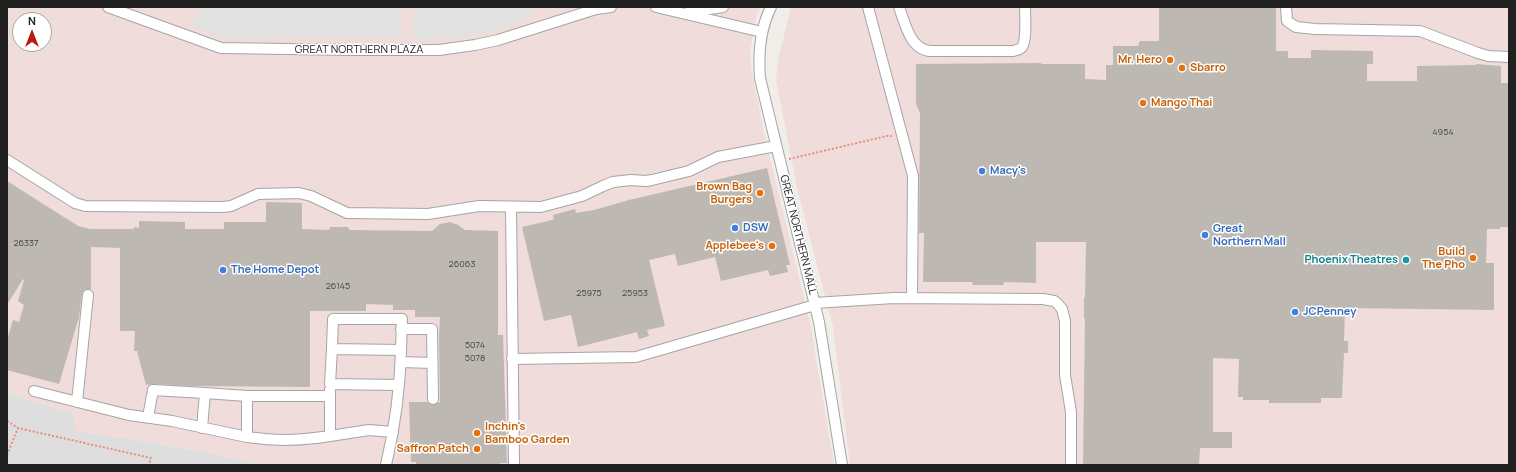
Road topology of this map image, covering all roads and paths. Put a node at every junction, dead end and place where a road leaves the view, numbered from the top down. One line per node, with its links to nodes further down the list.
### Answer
1 (108, 7): 2 (street, GREAT NORTHERN PLAZA)
2 (611, 7)
3 (656, 7): 10 (street)
4 (723, 7): 10 (street)
5 (771, 7): 11 (street, GREAT NORTHERN MALL)
6 (868, 7): 13 (street)
7 (899, 7): 8 (street)
8 (1025, 7)
9 (1286, 7): 12 (street)
10 (684, 12): 11 (street)
11 (762, 32): 14 (street, GREAT NORTHERN MALL)
12 (1509, 57)
13 (902, 134): 16 (path); 19 (street)
14 (776, 146): 16 (street, GREAT NORTHERN MALL); 17 (street)
15 (7, 160): 17 (street)
16 (780, 161): 20 (street, GREAT NORTHERN MALL)
17 (510, 207): 24 (street)
18 (88, 295): 34 (street)
19 (912, 298): 20 (street); 47 (street)
20 (814, 304): 24 (street); 46 (street, GREAT NORTHERN MALL)
21 (402, 329): 22 (street); 23 (street); 26 (street)
22 (332, 349): 23 (street); 27 (street)
23 (401, 350): 25 (street)
24 (512, 359): 45 (street)
25 (401, 362): 26 (street); 28 (street)
26 (432, 363): 33 (street)
27 (330, 384): 28 (street); 32 (street)
28 (399, 385): 39 (street)
29 (34, 391): 34 (street)
30 (205, 393): 31 (street); 35 (street); 38 (street)
31 (247, 396): 32 (street); 41 (street)
32 (330, 396): 40 (street)
33 (433, 399)
34 (77, 402): 35 (street)
35 (148, 417): 38 (street)
36 (7, 421): 37 (path)
37 (18, 428): 42 (path); 43 (path)
38 (202, 428): 41 (street)
39 (393, 432): 40 (street); 44 (street)
40 (330, 436): 41 (street)
41 (246, 437)
42 (7, 455)
43 (149, 465)
44 (386, 465)
45 (514, 465)
46 (842, 465)
47 (1071, 465)

